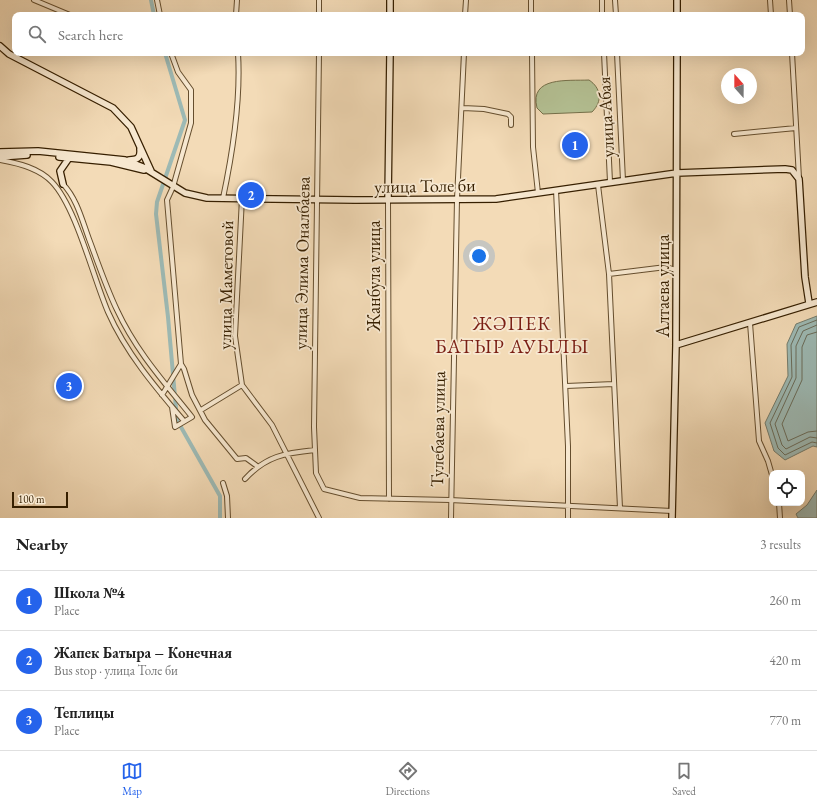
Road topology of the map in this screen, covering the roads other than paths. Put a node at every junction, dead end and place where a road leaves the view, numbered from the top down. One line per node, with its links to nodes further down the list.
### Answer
1 (34, 0): 13 (street)
2 (157, 0): 14 (street)
3 (237, 0): 15 (street)
4 (319, 0): 16 (street)
5 (390, 0): 17 (main road)
6 (466, 0): 18 (street)
7 (531, 0): 19 (street)
8 (602, 0): 20 (street)
9 (615, 0): 21 (street)
10 (678, 0): 22 (main road)
11 (770, 0): 23 (street)
12 (789, 0): 24 (street)
13 (63, 12)
14 (159, 12)
15 (236, 12)
16 (319, 12)
17 (390, 12)
18 (465, 12)
19 (531, 12)
20 (602, 12)
21 (616, 12)
22 (678, 12)
23 (772, 12)
24 (790, 12)
25 (0, 46): 26 (main road)
26 (12, 56)
27 (13, 56): 42 (main road)
28 (173, 56): 54 (street)
29 (238, 56): 57 (street)
30 (319, 56): 60 (street, улица Элима Оналбаева)
31 (390, 56): 61 (main road, Жанбула улица)
32 (464, 56): 38 (street, Тулебаева улица)
33 (532, 56): 56 (street)
34 (604, 56): 51 (street, улица Абая)
35 (618, 56): 50 (street, улица Абая)
36 (677, 56): 48 (main road, Алтаева улица)
37 (792, 56): 40 (street)
38 (463, 108): 39 (street); 59 (street, Тулебаева улица)
39 (511, 125)
40 (796, 128): 41 (street); 49 (street)
41 (734, 134)
42 (140, 149): 46 (main road); 47 (main road)
43 (0, 152): 46 (main road)
44 (0, 158): 45 (main road); 70 (street)
45 (69, 158): 47 (main road); 52 (main road)
46 (125, 160): 47 (main road)
47 (152, 172): 54 (main road, улица Толе би)
48 (677, 173): 49 (main road, улица Толе би); 50 (main road, улица Толе би); 62 (main road, Алтаева улица)
49 (799, 179): 65 (main road)
50 (623, 181): 51 (main road, улица Толе би)
51 (610, 182): 53 (main road, улица Толе би)
52 (63, 184): 68 (street)
53 (598, 185): 55 (main road, улица Толе би); 63 (street)
54 (173, 187): 57 (main road, улица Толе би); 69 (street)
55 (556, 190): 56 (main road, улица Толе би); 73 (street)
56 (538, 193): 59 (main road, улица Толе би)
57 (223, 198): 58 (main road, улица Толе би)
58 (242, 198): 60 (main road, улица Толе би); 72 (street, улица Маметовой)
59 (457, 199): 61 (main road, улица Толе би); 86 (street, Тулебаева улица)
60 (318, 200): 61 (main road, улица Толе би); 79 (street, улица Элима Оналбаева)
61 (388, 200): 85 (street, Жанбула улица)
62 (676, 270): 63 (street); 67 (main road, Алтаева улица)
63 (609, 274): 71 (street)
64 (817, 302): 65 (main road)
65 (809, 304): 66 (main road)
66 (750, 323): 67 (main road); 82 (street)
67 (676, 345): 90 (main road, Алтаева улица)
68 (147, 361): 70 (street); 74 (street)
69 (181, 364): 74 (street); 77 (street)
70 (140, 366): 75 (street)
71 (614, 384): 73 (street); 89 (street)
72 (242, 385): 77 (street); 80 (street, улица Маметовой)
73 (566, 386): 88 (street)
74 (166, 387): 75 (street); 78 (street)
75 (162, 395): 76 (street)
76 (172, 407): 78 (street); 78 (street)
77 (201, 410): 81 (street)
78 (184, 421)
79 (315, 450): 80 (street); 85 (street, улица Элима Оналбаева)
80 (286, 453): 81 (street); 92 (street, улица Маметовой)
81 (257, 466): 83 (street)
82 (771, 470)
83 (245, 479)
84 (223, 484): 91 (street)
85 (389, 499): 86 (street)
86 (450, 500): 88 (street); 93 (street, Тулебаева улица)
87 (779, 506): 96 (street)
88 (568, 507): 89 (street); 94 (street)
89 (620, 508): 90 (street)
90 (672, 511): 95 (main road, Алтаева улица)
91 (228, 518)
92 (319, 518)
93 (451, 518)
94 (568, 518)
95 (672, 518)
96 (780, 518)

